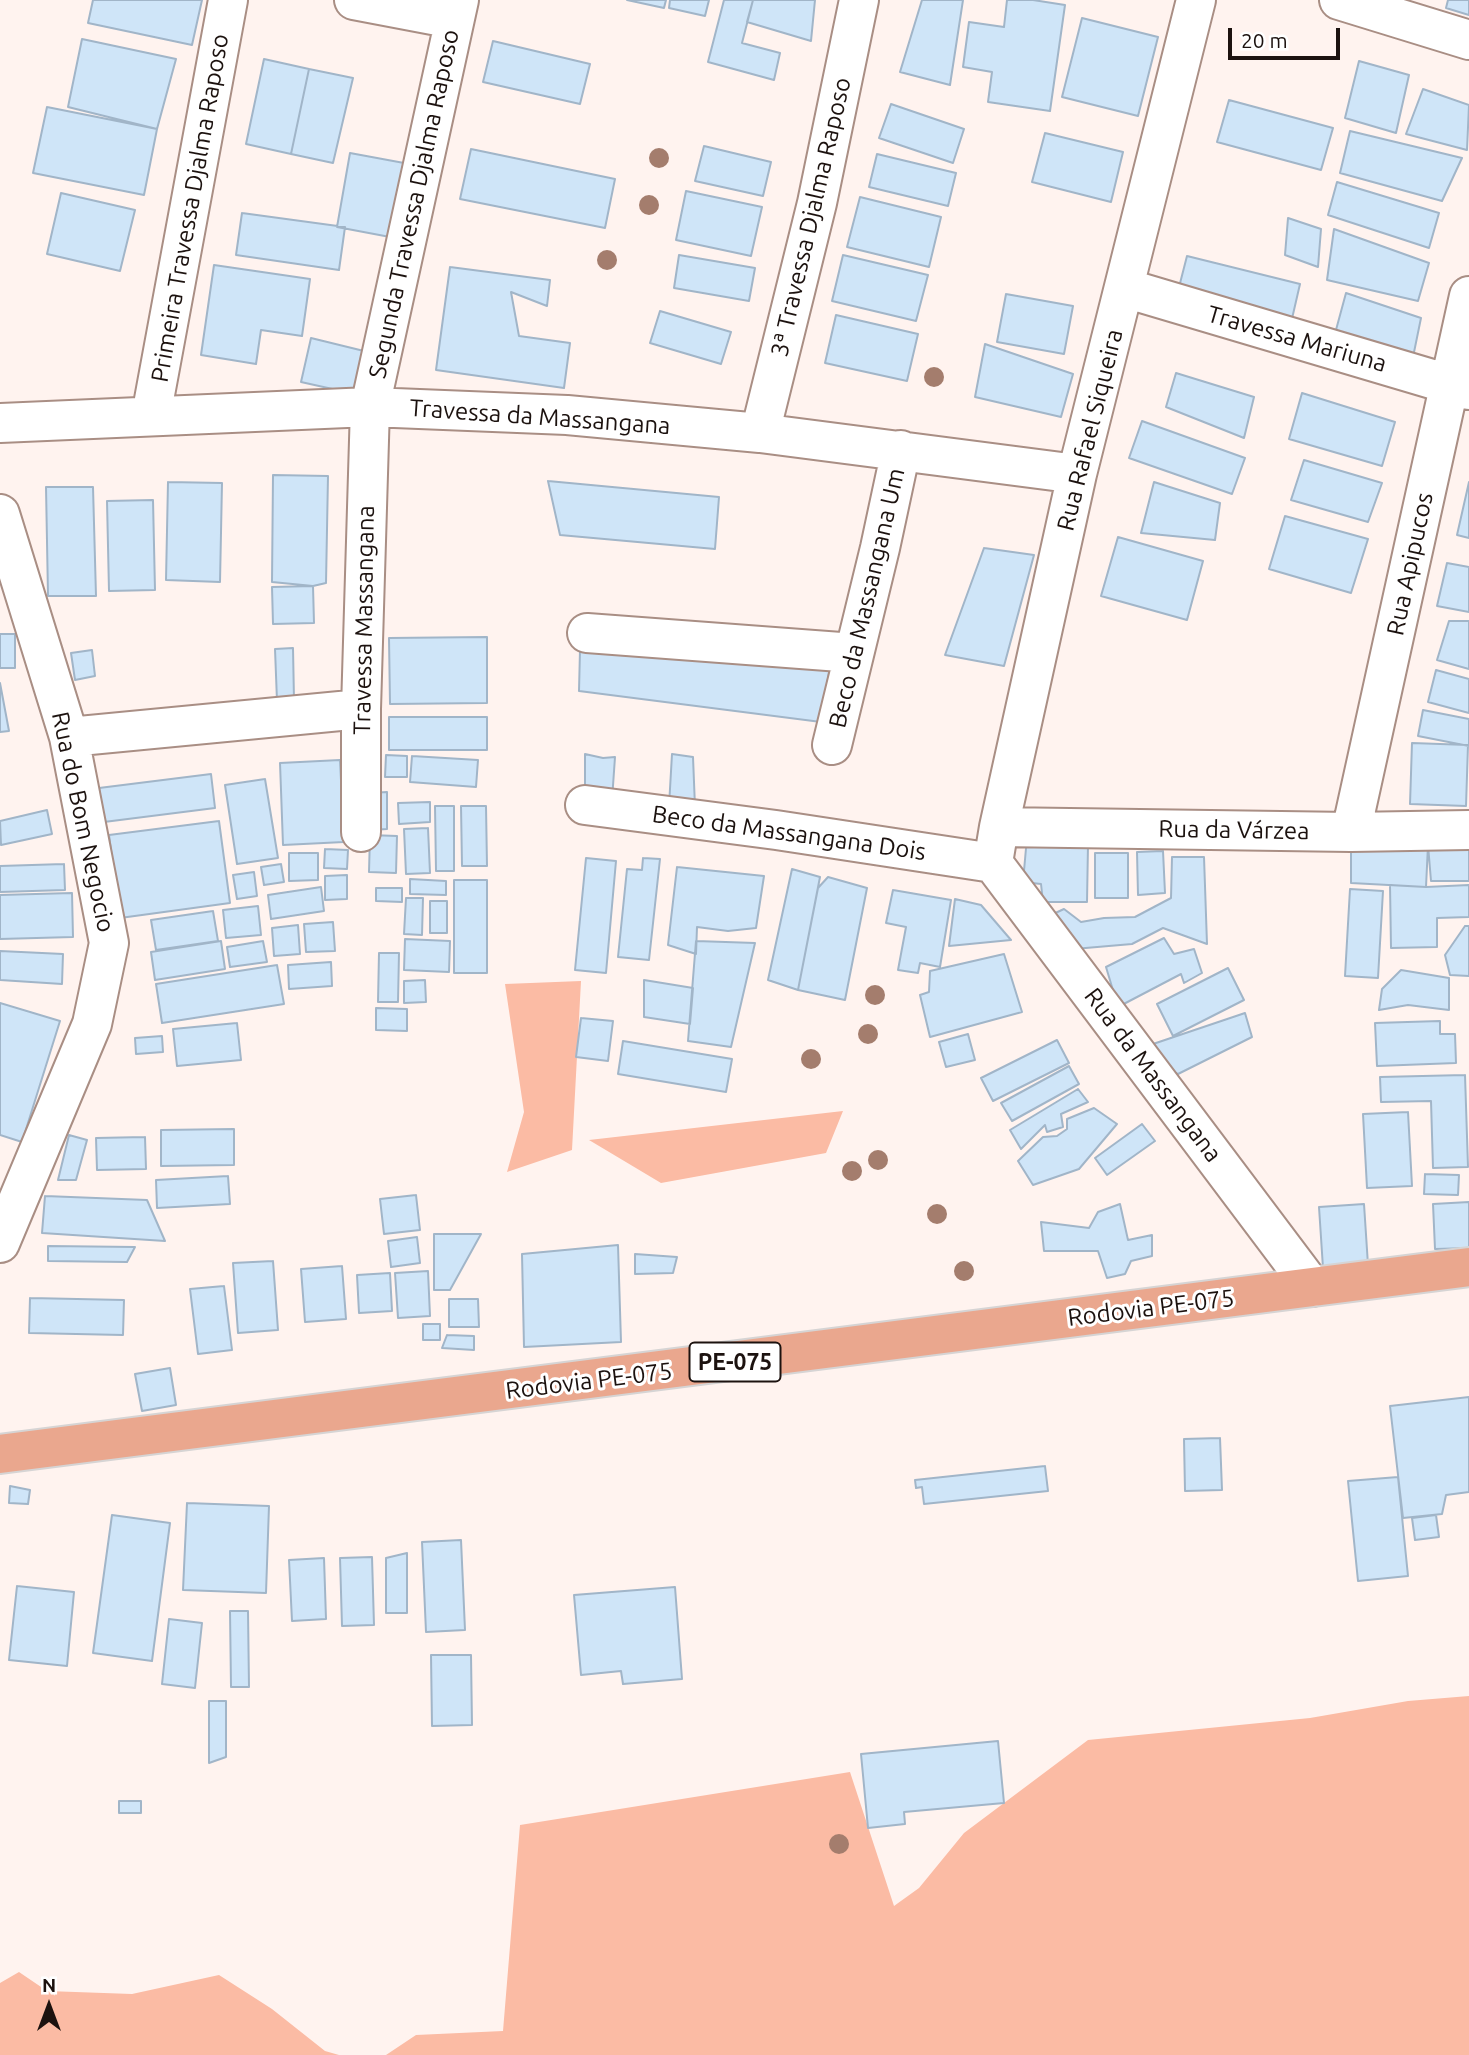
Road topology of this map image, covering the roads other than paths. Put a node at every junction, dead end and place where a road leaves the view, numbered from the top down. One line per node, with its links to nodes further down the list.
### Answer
1 (228, 0): 12 (street, Primeira Travessa Djalma Raposo)
2 (354, 0): 6 (street)
3 (859, 0): 14 (street, 3ª Travessa Djalma Raposo)
4 (1196, 0): 8 (street, Rua Rafael Siqueira)
5 (1339, 0): 7 (street)
6 (456, 10): 11 (street, Segunda Travessa Djalma Raposo)
7 (1469, 40)
8 (1125, 288): 10 (street, Travessa Mariuna); 16 (street, Rua Rafael Siqueira)
9 (1469, 296): 10 (street, Rua Apipucos)
10 (1459, 387): 26 (street, Rua Apipucos)
11 (370, 407): 12 (street, Travessa da Massangana); 14 (street, Travessa da Massangana); 20 (street, Travessa Massangana)
12 (151, 416): 13 (street, Travessa da Massangana)
13 (0, 423)
14 (760, 433): 15 (street, Travessa da Massangana)
15 (901, 450): 16 (street, Travessa da Massangana); 19 (street, Beco da Massangana Um)
16 (1077, 474): 27 (street, Rua Rafael Siqueira)
17 (0, 514): 21 (street, Rua do Bom Negocio)
18 (587, 633): 19 (street)
19 (854, 653): 22 (street, Beco da Massangana Um)
20 (361, 709): 21 (street); 25 (street, Travessa Massangana)
21 (69, 737): 28 (street, Rua do Bom Negocio)
22 (832, 745)
23 (585, 805): 27 (street, Beco da Massangana Dois)
24 (1469, 830): 26 (street, Rua da Várzea)
25 (361, 832)
26 (1351, 832): 27 (street, Rua da Várzea)
27 (996, 845): 30 (street, Rua da Massangana)
28 (0, 1244)
29 (1469, 1267): 30 (main road, Rodovia PE-075 / PE-075)
30 (1312, 1287): 31 (main road, Rodovia PE-075 / PE-075)
31 (0, 1454)

